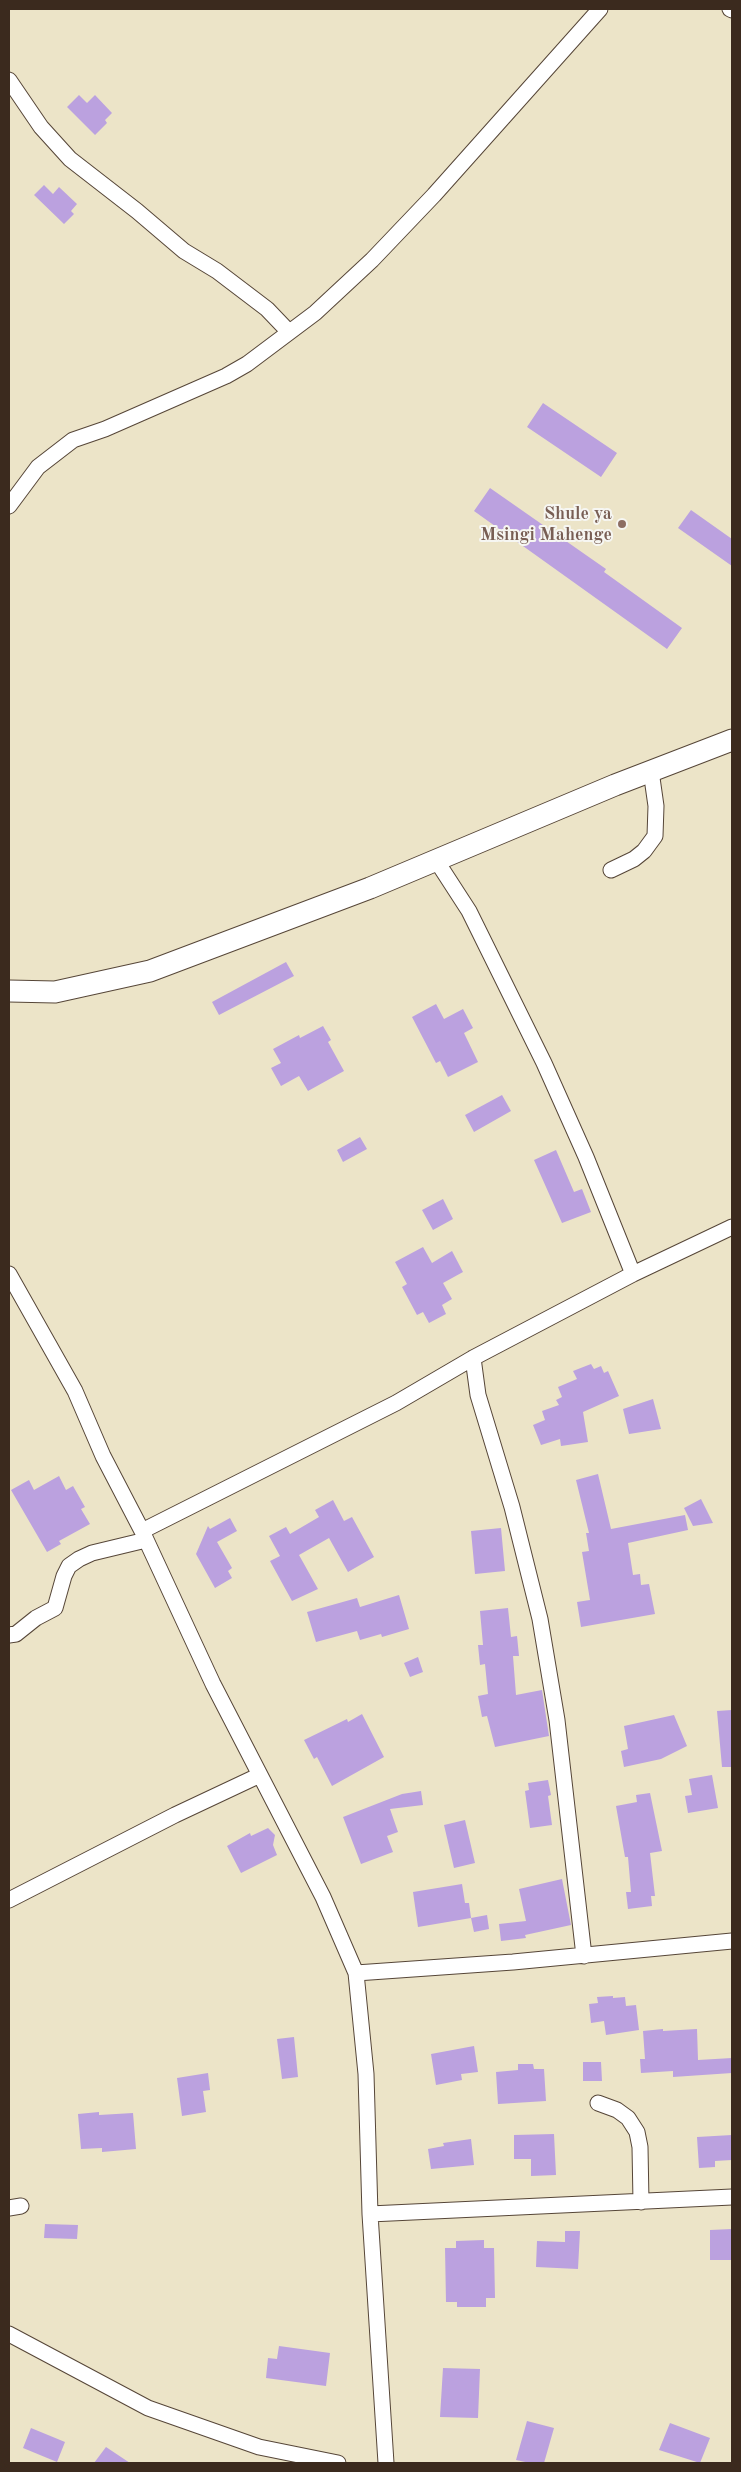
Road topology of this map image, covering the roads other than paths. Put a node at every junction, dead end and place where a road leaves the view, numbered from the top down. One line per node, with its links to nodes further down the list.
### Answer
1 (600, 9): 3 (street)
2 (9, 80): 3 (street)
3 (289, 332): 4 (street)
4 (9, 506)
5 (732, 740): 6 (street)
6 (651, 771): 7 (street); 8 (street)
7 (436, 860): 9 (street); 12 (street)
8 (611, 870)
9 (9, 991)
10 (732, 1227): 12 (street)
11 (9, 1274): 14 (street)
12 (633, 1274): 13 (street)
13 (473, 1358): 14 (street); 19 (street)
14 (144, 1536): 15 (street); 16 (street)
15 (9, 1636)
16 (260, 1775): 17 (street); 20 (street)
17 (9, 1900)
18 (732, 1941): 19 (street)
19 (584, 1956): 20 (street)
20 (356, 1973): 24 (street)
21 (598, 2103): 23 (street)
22 (732, 2197): 23 (street)
23 (641, 2202): 24 (street)
24 (370, 2214): 27 (street)
25 (9, 2334): 26 (street)
26 (338, 2463)
27 (386, 2463)

